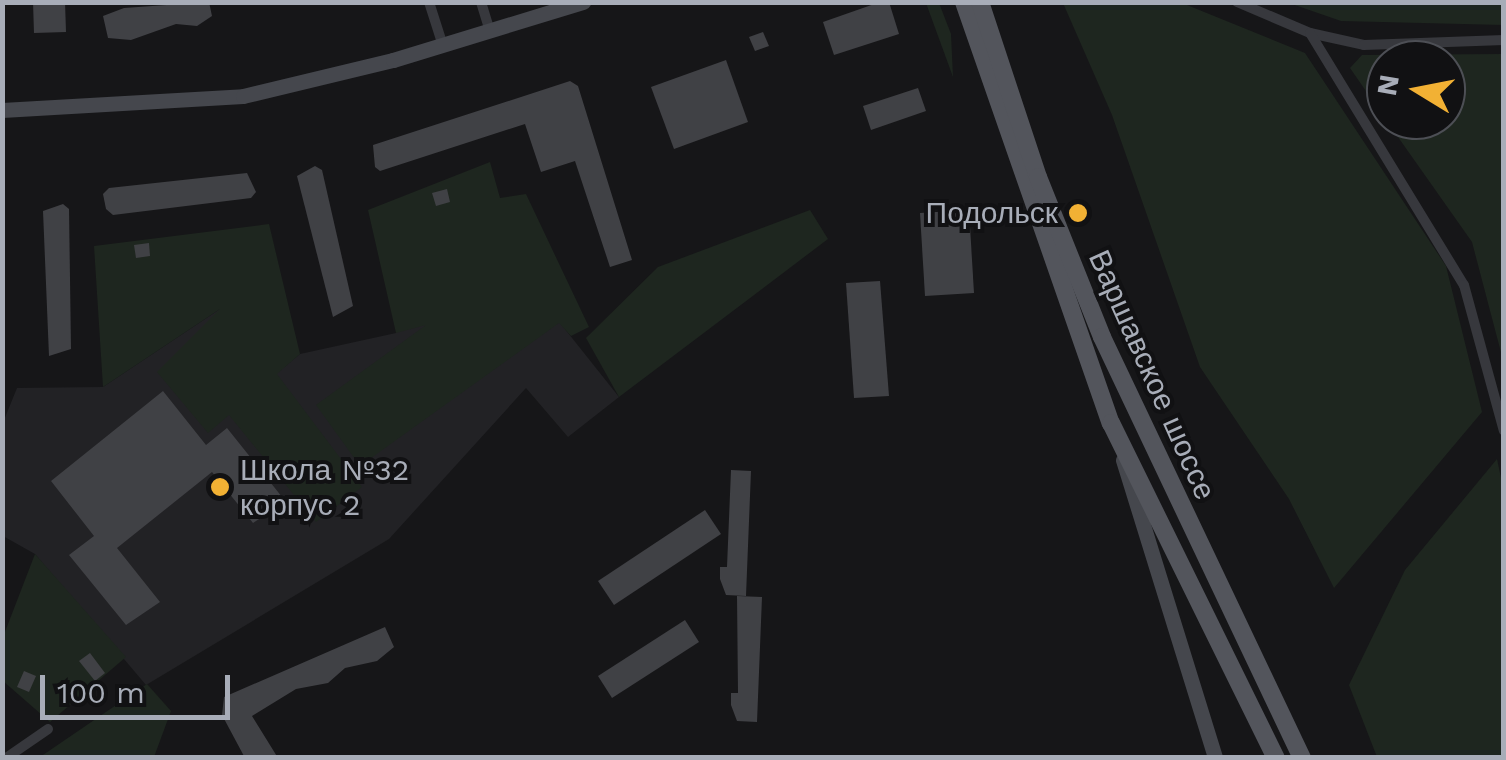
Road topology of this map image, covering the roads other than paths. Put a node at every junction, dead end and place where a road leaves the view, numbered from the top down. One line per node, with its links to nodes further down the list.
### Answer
1 (429, 2): 10 (street)
2 (481, 2): 7 (street)
3 (583, 2): 7 (main road)
4 (964, 2): 12 (main road, Варшавское шоссе)
5 (980, 2): 18 (main road, Варшавское шоссе)
6 (1237, 2): 8 (street)
7 (490, 32): 10 (main road)
8 (1310, 33): 9 (street); 13 (street)
9 (1504, 40)
10 (443, 46): 11 (main road)
11 (2, 110)
12 (1111, 423): 16 (main road); 17 (main road, Варшавское шоссе)
13 (1504, 431)
14 (48, 729): 15 (street)
15 (6, 758)
16 (1215, 758)
17 (1276, 758)
18 (1302, 758)

